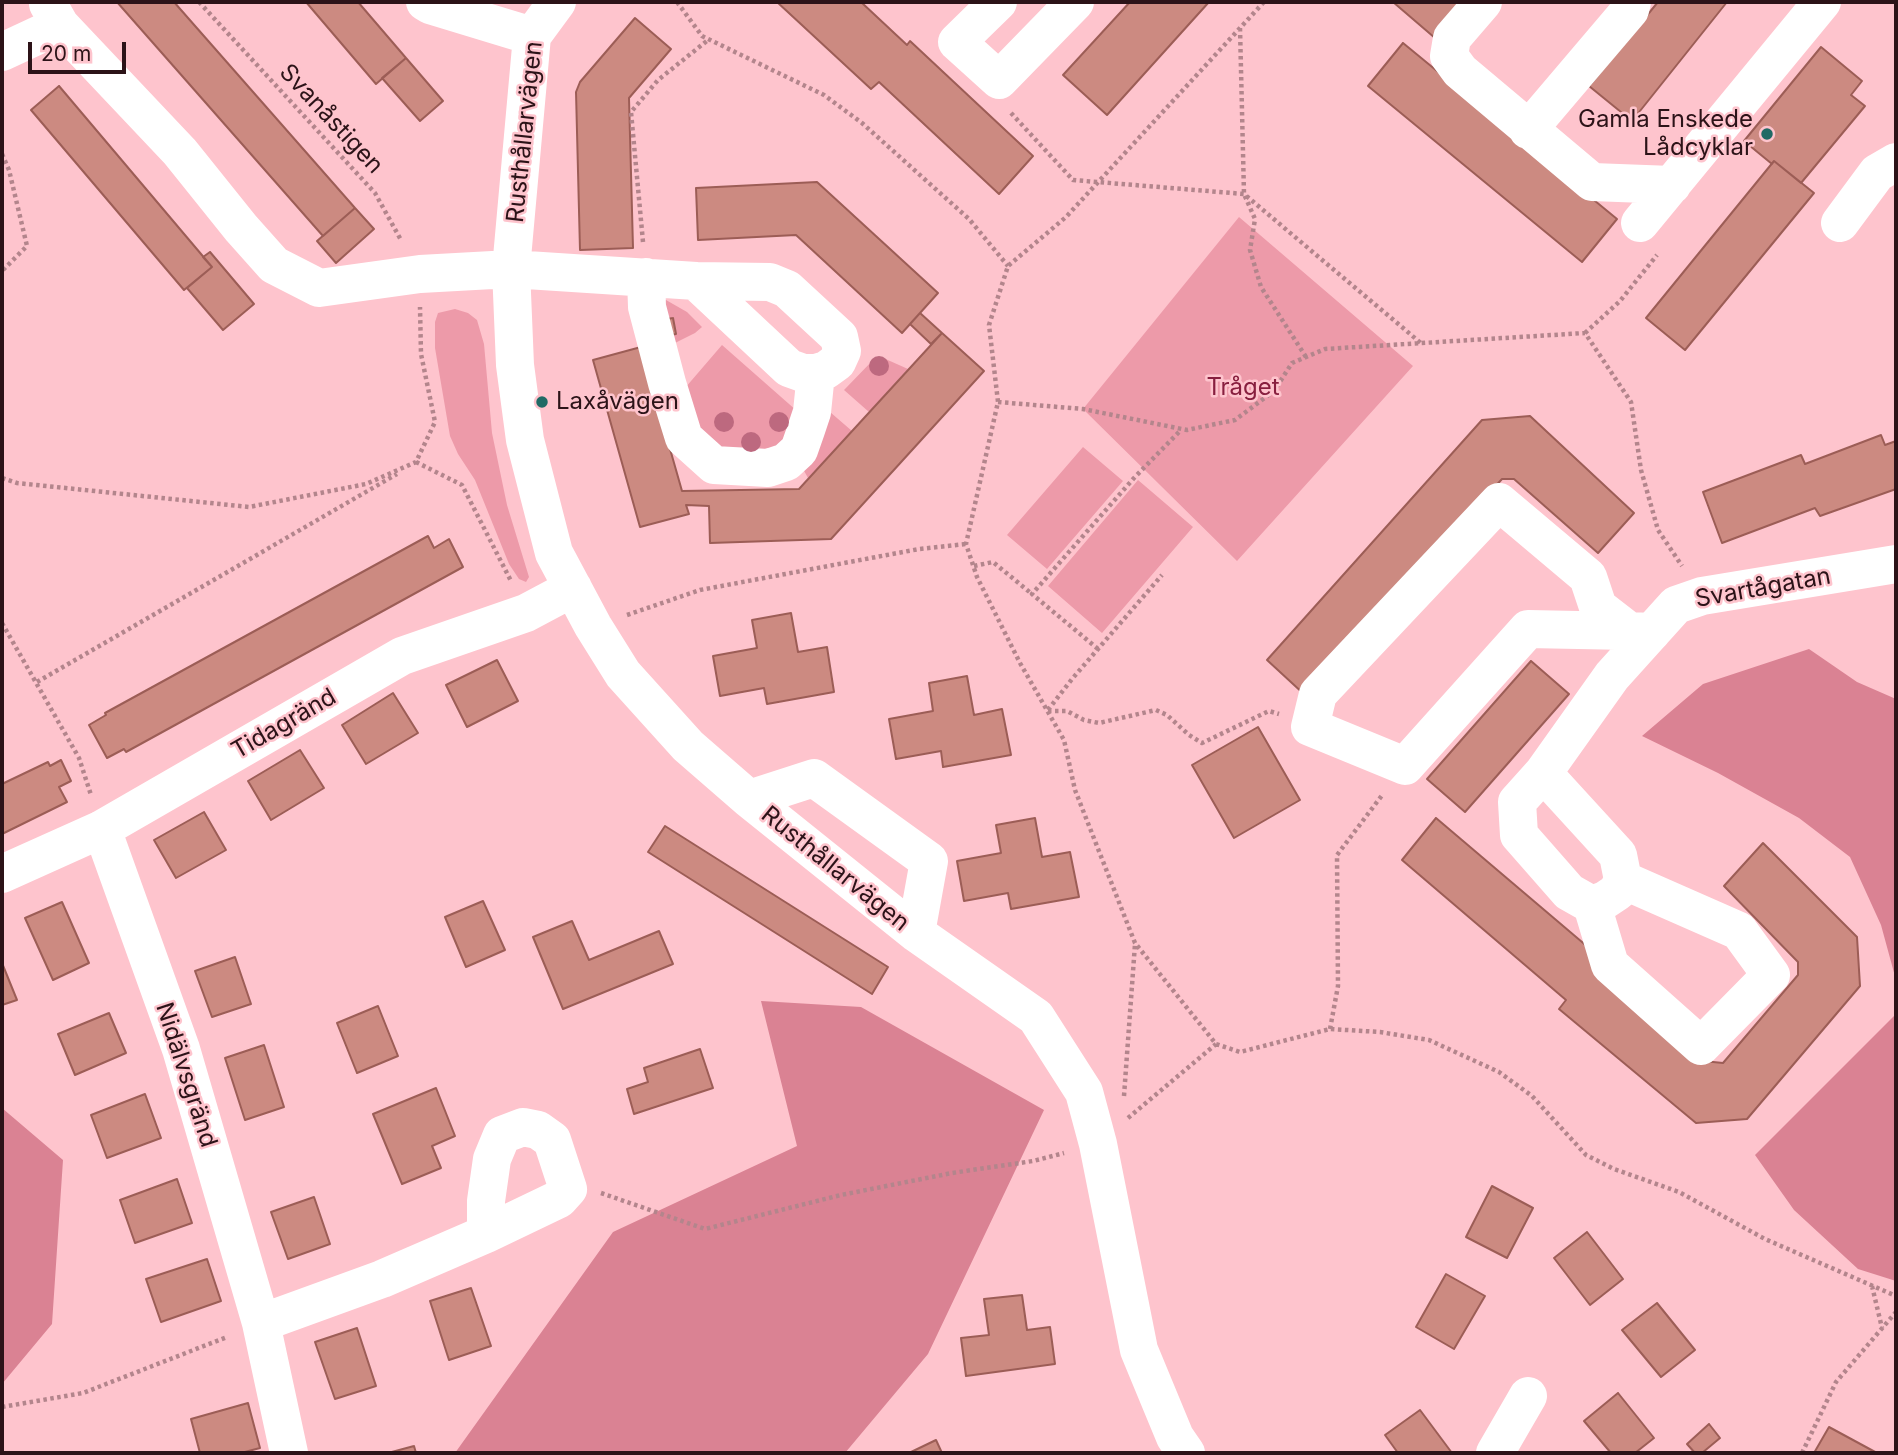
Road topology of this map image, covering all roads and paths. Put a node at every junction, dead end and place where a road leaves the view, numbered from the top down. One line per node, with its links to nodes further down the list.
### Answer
1 (199, 2): 28 (path, Svanåstigen)
2 (425, 2): 13 (street)
3 (557, 2): 13 (street, Rusthållarvägen)
4 (677, 2): 14 (path)
5 (998, 2): 16 (street)
6 (1075, 2): 16 (street)
7 (1264, 2): 12 (path)
8 (1483, 2): 17 (street)
9 (1632, 2): 17 (street)
10 (1822, 2): 21 (street)
11 (54, 13): 15 (street); 28 (street)
12 (1240, 27): 20 (path); 22 (path)
13 (532, 36): 26 (street, Rusthållarvägen)
14 (709, 40): 25 (path); 29 (path)
15 (2, 52)
16 (999, 80): 20 (path)
17 (1528, 130): 21 (street)
18 (2, 154): 27 (path)
19 (1896, 162): 24 (street)
20 (1097, 183): 22 (path); 25 (path)
21 (1672, 185): 23 (street)
22 (1244, 194): 32 (path); 33 (path)
23 (1640, 223): 31 (path)
24 (1840, 223)
25 (1008, 266): 35 (path)
26 (511, 268): 28 (street); 29 (street); 43 (street, Rusthållarvägen)
27 (2, 271)
28 (420, 274): 37 (path)
29 (646, 277): 30 (street); 34 (street)
30 (696, 281): 34 (street); 34 (street)
31 (1585, 333): 32 (path); 45 (path)
32 (1423, 345): 33 (path)
33 (1307, 357): 36 (path)
34 (816, 373)
35 (998, 402): 36 (path); 39 (path)
36 (1181, 429): 44 (path)
37 (416, 462): 38 (path); 46 (path); 51 (path)
38 (2, 478)
39 (965, 544): 41 (path); 48 (path)
40 (1896, 564): 45 (street, Svartågatan)
41 (974, 566): 44 (path); 52 (path)
42 (1162, 575): 50 (path)
43 (573, 588): 46 (street, Tidagränd); 48 (street, Rusthållarvägen)
44 (1032, 594): 50 (path)
45 (1702, 596): 49 (street, Svartågatan)
46 (526, 613): 57 (street, Tidagränd)
47 (2, 623): 51 (path)
48 (593, 626): 56 (street, Rusthållarvägen)
49 (1641, 631): 53 (street); 54 (street); 55 (street, Svartågatan)
50 (1098, 649): 52 (path)
51 (37, 682): 57 (path)
52 (1047, 711): 53 (path); 62 (path)
53 (1310, 727): 54 (street)
54 (1405, 766): 63 (path)
55 (1543, 773): 59 (street); 60 (street, Svartågatan)
56 (748, 799): 61 (street, Rusthållarvägen); 61 (street)
57 (102, 829): 58 (street, Tidagränd); 71 (street, Nidälvsgränd)
58 (2, 873)
59 (1623, 880): 60 (street); 60 (street)
60 (1592, 905)
61 (916, 933): 65 (street, Rusthållarvägen)
62 (1135, 943): 64 (path); 64 (path)
63 (1330, 1029): 64 (path); 68 (path)
64 (1216, 1044)
65 (1098, 1144): 66 (path); 75 (street, Rusthållarvägen)
66 (568, 1189): 67 (street); 67 (street)
67 (486, 1234): 71 (street)
68 (1871, 1285): 69 (path); 72 (path)
69 (1896, 1296)
70 (1896, 1312): 72 (path)
71 (261, 1323): 74 (path); 76 (street, Nidälvsgränd)
72 (1882, 1328): 78 (path)
73 (1528, 1396): 77 (street)
74 (2, 1407)
75 (1172, 1448)
76 (289, 1453)
77 (1495, 1453)
78 (1802, 1453)

